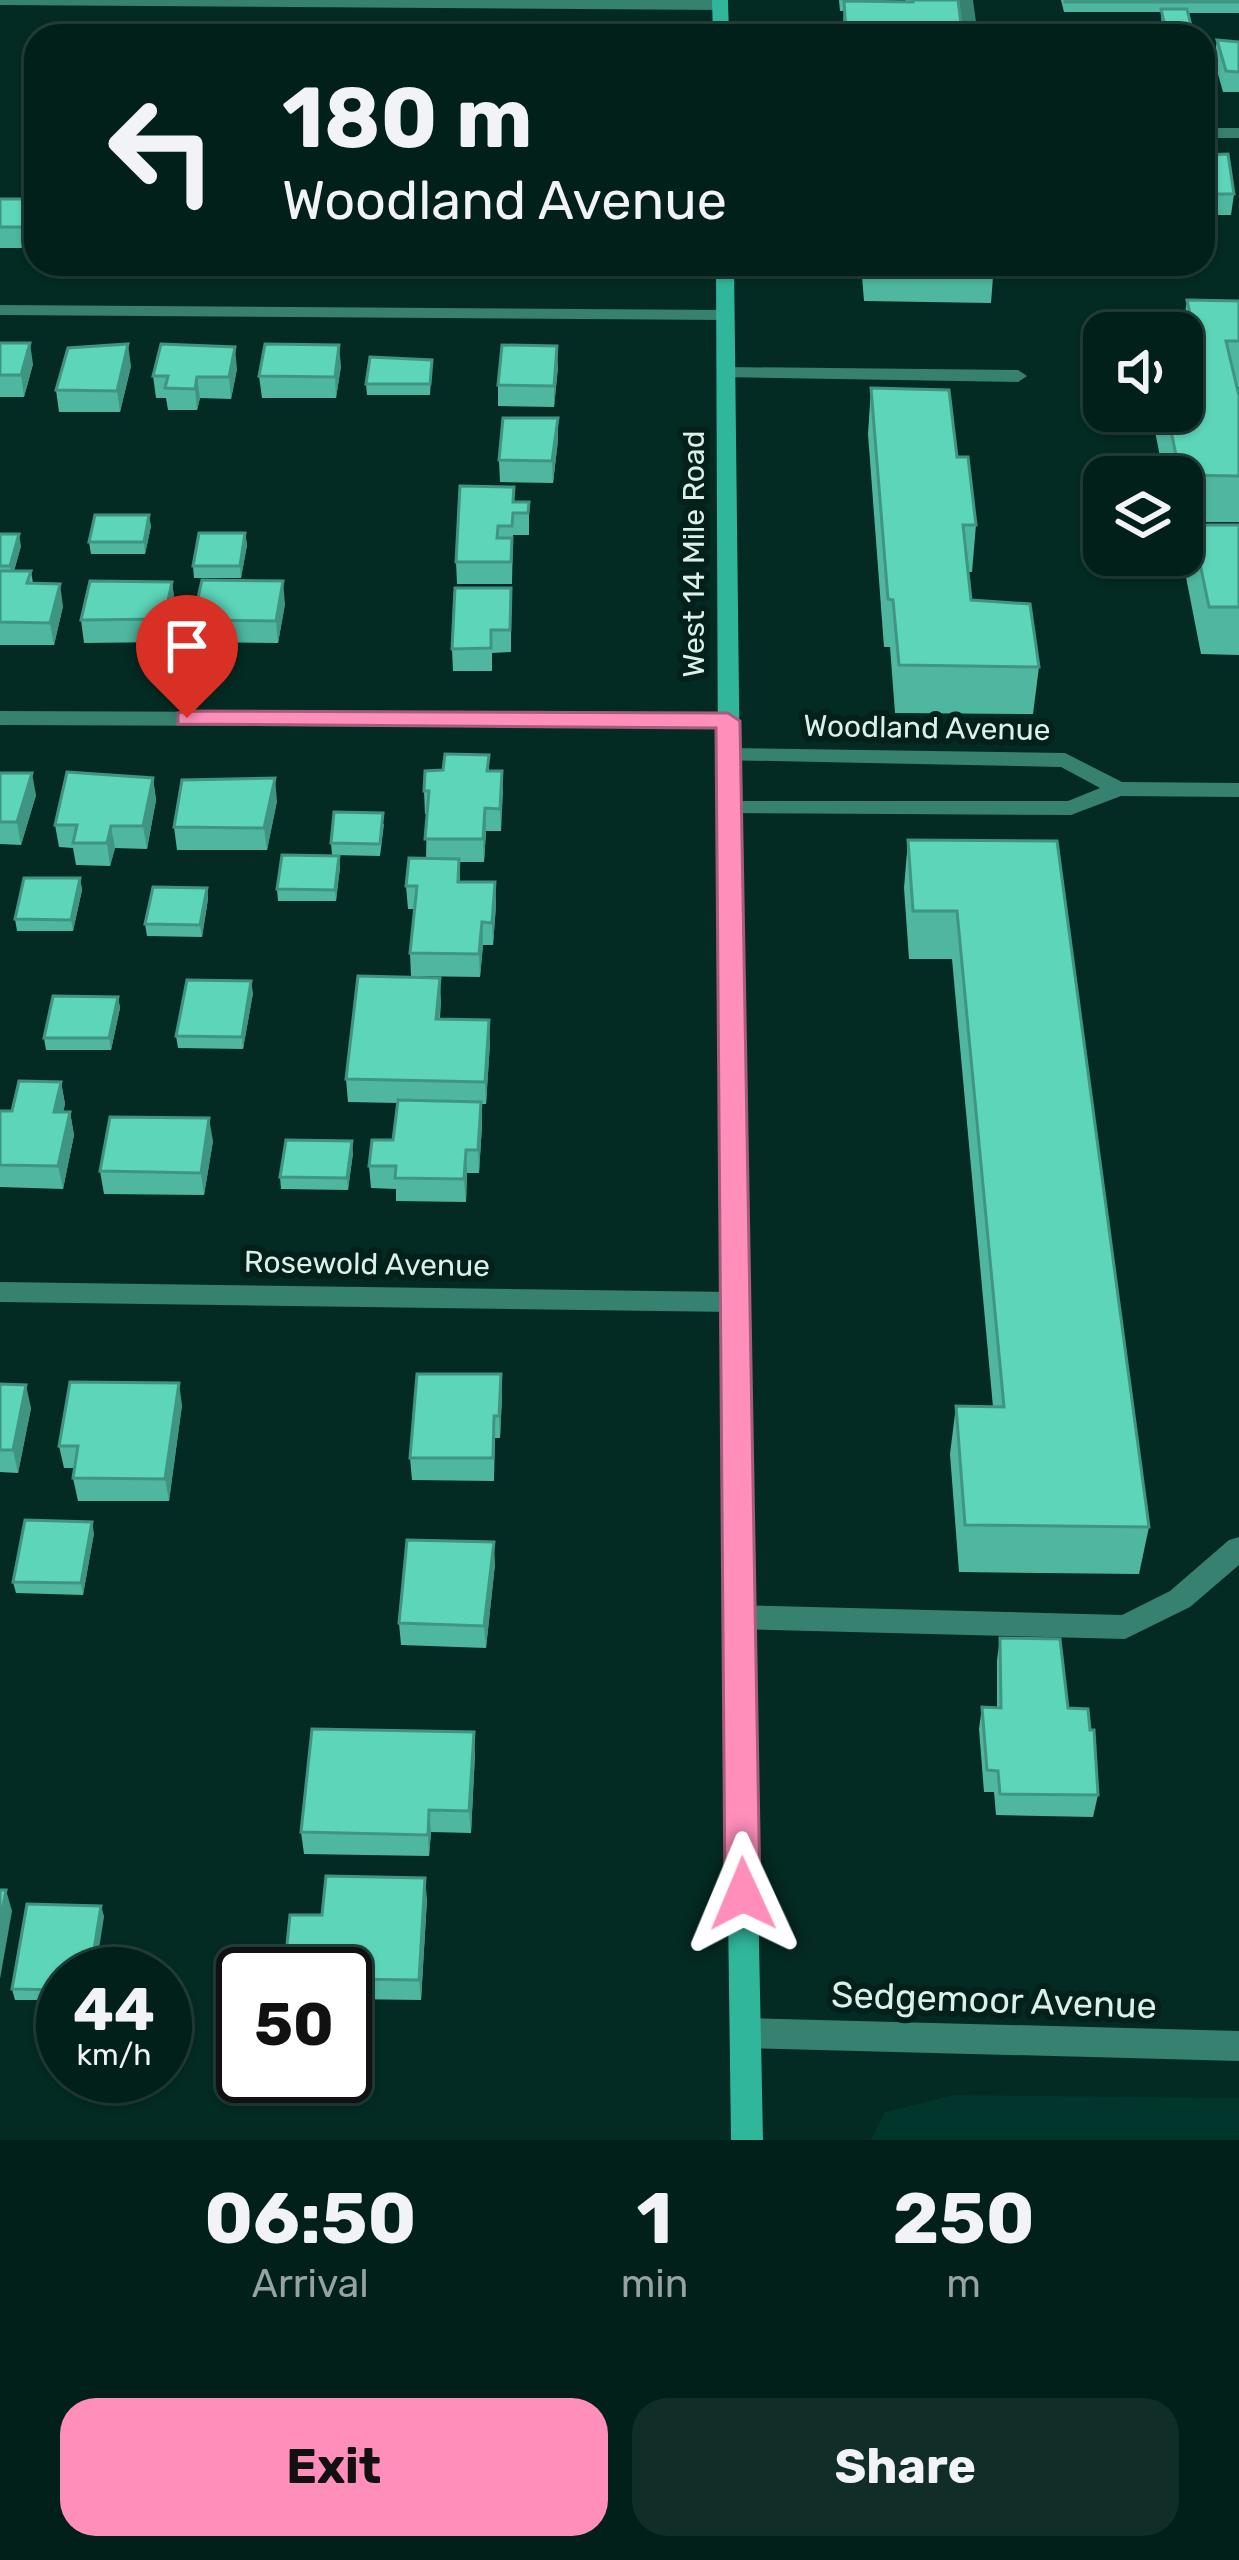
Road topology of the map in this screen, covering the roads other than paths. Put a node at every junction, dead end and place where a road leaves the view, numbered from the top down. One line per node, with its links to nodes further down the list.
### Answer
1 (0, 0): 2 (street)
2 (458, 2): 3 (street)
3 (720, 3)
4 (725, 276): 6 (main road, West 14 Mile Road)
5 (0, 310): 6 (street)
6 (726, 315): 7 (main road, West 14 Mile Road)
7 (726, 373): 8 (street); 10 (main road, West 14 Mile Road)
8 (1018, 376)
9 (0, 718): 10 (street)
10 (728, 721): 11 (main road, West 14 Mile Road)
11 (728, 755): 12 (street, Woodland Avenue); 14 (main road, West 14 Mile Road)
12 (1118, 789): 13 (street, Woodland Avenue); 14 (street, Woodland Avenue)
13 (1239, 790)
14 (730, 806): 16 (main road, West 14 Mile Road)
15 (0, 1292): 16 (street, Rosewold Avenue)
16 (733, 1302): 18 (main road, West 14 Mile Road)
17 (1239, 1547): 18 (street)
18 (736, 1617): 19 (main road, West 14 Mile Road)
19 (746, 2033): 20 (street, Sedgemoor Avenue); 21 (main road, West 14 Mile Road)
20 (1239, 2046)
21 (747, 2140)

